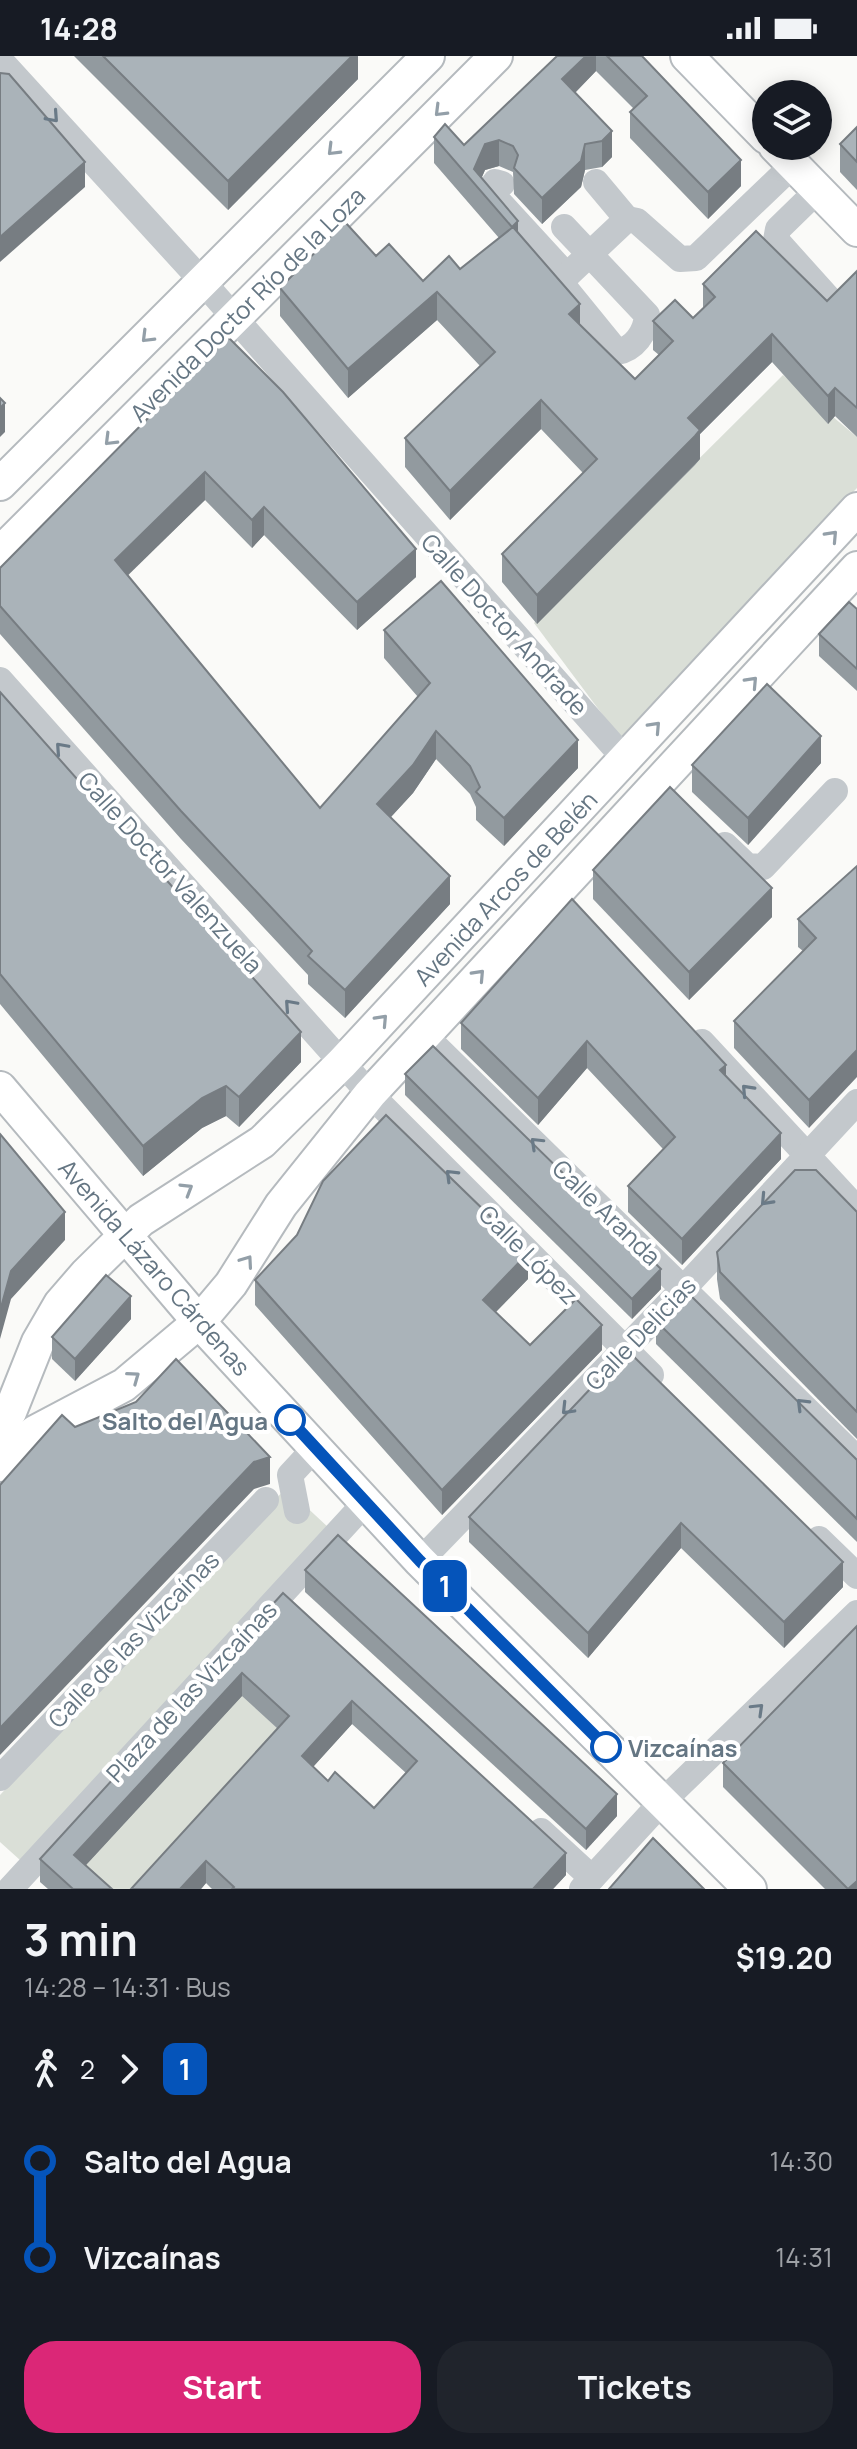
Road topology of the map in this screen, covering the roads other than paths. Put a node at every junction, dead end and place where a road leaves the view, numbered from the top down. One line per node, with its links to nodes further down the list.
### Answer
1 (428, 56): 16 (main road, Avenida Doctor Río de la Loza, one-way to 16)
2 (496, 56): 18 (main road, Avenida Doctor Río de la Loza, one-way to 18)
3 (687, 56): 5 (main road)
4 (0, 60): 16 (street, Calle Doctor Andrade, one-way to 16)
5 (752, 123)
6 (780, 160): 11 (street)
7 (789, 160): 10 (main road)
8 (596, 182): 11 (street)
9 (502, 184): 15 (street)
10 (818, 190): 13 (main road); 17 (street)
11 (627, 219): 14 (street)
12 (564, 227): 14 (street)
13 (857, 230)
14 (590, 255): 15 (street); 15 (street)
15 (567, 276)
16 (202, 281): 18 (street, Calle Doctor Andrade); 19 (main road, Avenida Doctor Río de la Loza, one-way to 19)
17 (829, 299)
18 (233, 316): 21 (main road, Avenida Doctor Río de la Loza, one-way to 21); 24 (street, Calle Doctor Andrade)
19 (0, 484)
20 (857, 509): 24 (main road, Avenida Arcos de Belén, one-way to 20)
21 (0, 553)
22 (857, 568): 28 (main road, Avenida Arcos de Belén, one-way to 22)
23 (0, 680): 29 (street, Calle Doctor Valenzuela, one-way to 23)
24 (625, 759): 29 (main road, Avenida Arcos de Belén, one-way to 24)
25 (835, 791): 26 (street)
26 (703, 824)
27 (689, 1027): 33 (street, one-way to 27)
28 (424, 1035): 31 (main road, Avenida Arcos de Belén); 36 (street, Calle Aranda, one-way to 28)
29 (342, 1063): 31 (street, Calle López); 35 (main road, Avenida Arcos de Belén, one-way to 29)
30 (1, 1090): 35 (main road, Avenida Lázaro Cárdenas)
31 (370, 1094): 37 (main road, Avenida Arcos de Belén, one-way to 31); 38 (street, Calle López, one-way to 31)
32 (857, 1102): 33 (street, Calle Delicias)
33 (807, 1155): 34 (street); 36 (street, Calle Delicias, one-way to 36)
34 (857, 1209)
35 (124, 1235): 37 (main road, Avenida Lázaro Cárdenas); 40 (main road, Avenida Arcos de Belén)
36 (685, 1287): 38 (street, Calle Delicias); 42 (street, Calle Aranda, one-way to 36)
37 (199, 1322): 41 (main road, Avenida Lázaro Cárdenas); 43 (main road, Avenida Arcos de Belén, one-way to 37)
38 (625, 1349): 39 (street, Calle López); 48 (street, Calle Delicias, one-way to 48)
39 (669, 1392)
40 (0, 1427)
41 (315, 1448): 45 (main road, Avenida Lázaro Cárdenas); 46 (street)
42 (857, 1459)
43 (0, 1465)
44 (266, 1500): 53 (street, Calle de las Vizcaínas)
45 (366, 1502): 48 (main road, Avenida Lázaro Cárdenas); 50 (street, Plaza de las Vizcaínas)
46 (297, 1511)
47 (802, 1522): 49 (street)
48 (420, 1561): 54 (main road, Avenida Lázaro Cárdenas)
49 (857, 1576)
50 (282, 1593): 52 (street); 56 (street, Plaza de las Vizcaínas)
51 (857, 1613): 54 (street, one-way to 51)
52 (305, 1614)
53 (0, 1778)
54 (662, 1802): 57 (street); 58 (main road, Avenida Lázaro Cárdenas)
55 (528, 1819): 57 (street)
56 (13, 1881)
57 (587, 1883)
58 (750, 1889)

